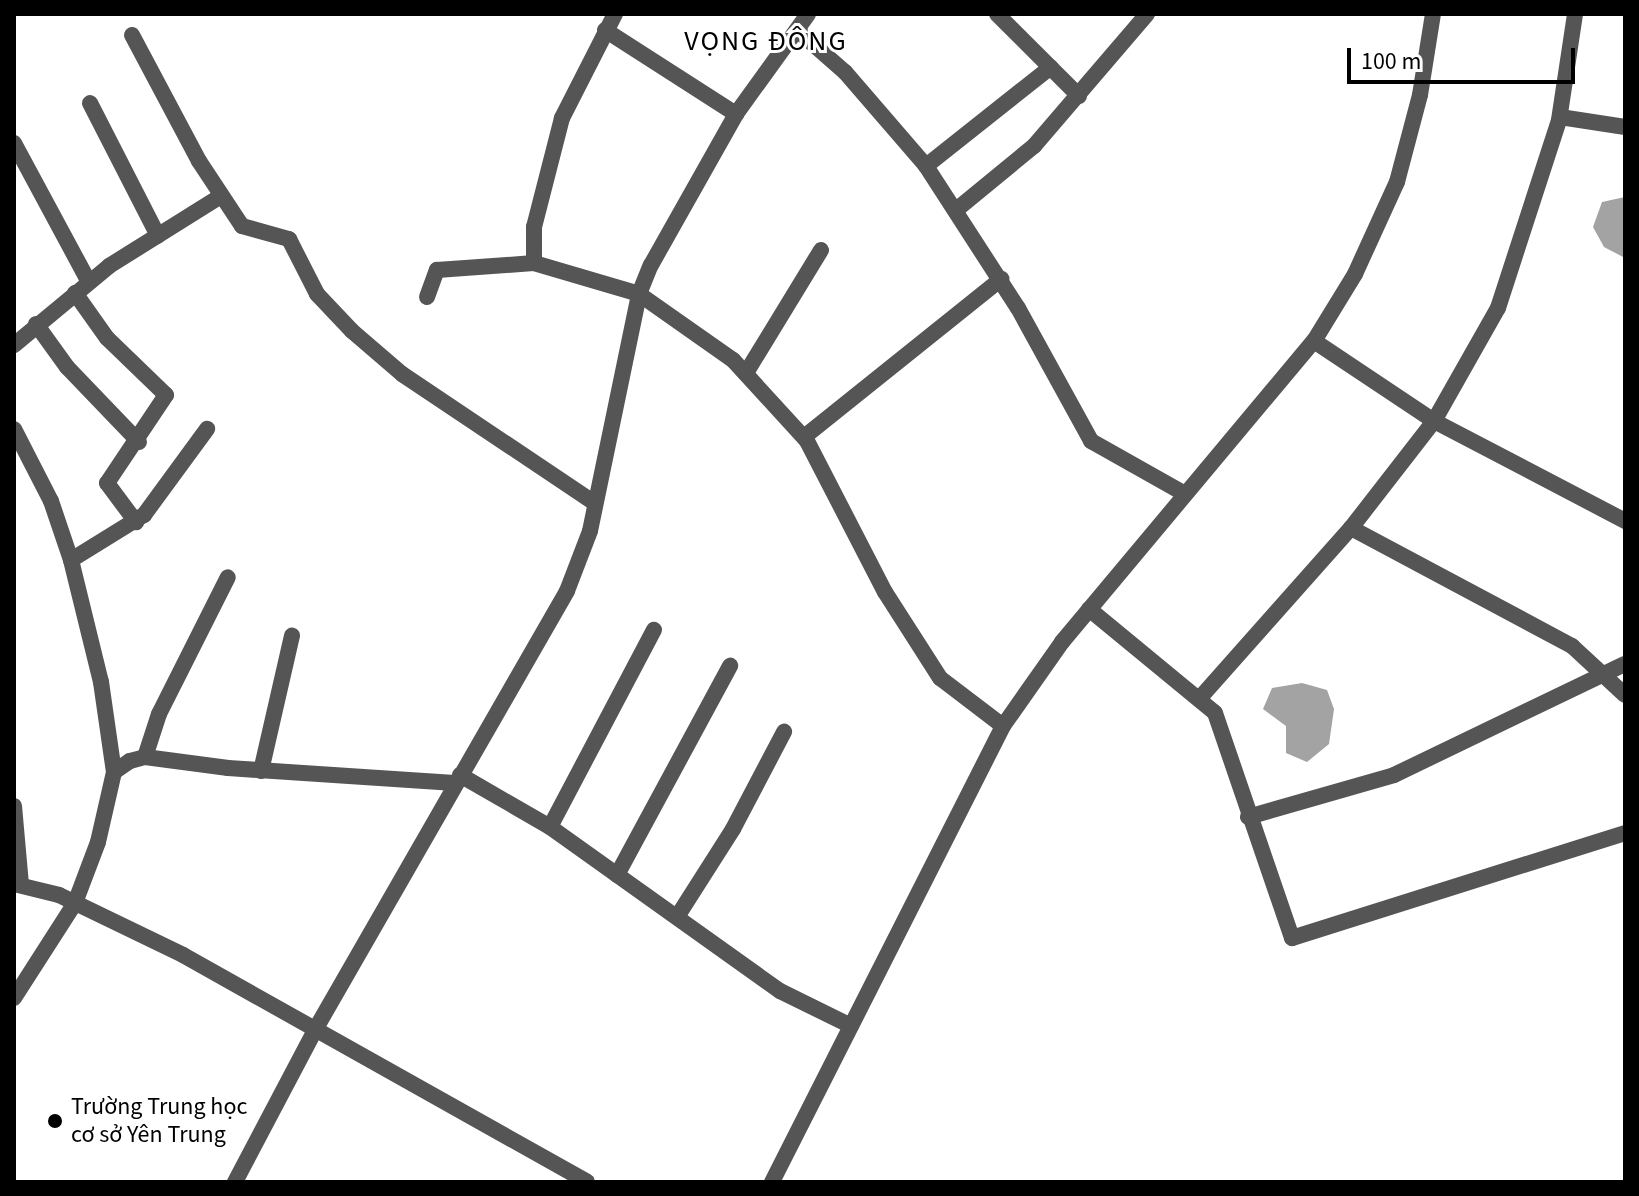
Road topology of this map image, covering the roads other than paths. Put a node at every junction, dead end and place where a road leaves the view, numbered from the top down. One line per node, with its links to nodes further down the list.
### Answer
1 (615, 14): 7 (street)
2 (808, 14): 8 (street)
3 (997, 14): 10 (street)
4 (1147, 14): 11 (street)
5 (1433, 14): 29 (street)
6 (1575, 14): 14 (street)
7 (605, 30): 13 (street); 22 (street)
8 (797, 30): 13 (street); 17 (street)
9 (132, 35): 18 (street)
10 (1051, 67): 11 (street); 17 (street)
11 (1079, 96): 19 (street)
12 (90, 103): 20 (street)
13 (736, 114): 26 (street)
14 (1560, 117): 15 (street); 32 (street)
15 (1625, 127)
16 (14, 143): 24 (street)
17 (926, 166): 19 (street)
18 (221, 196): 20 (street); 38 (street)
19 (956, 210): 23 (street)
20 (158, 236): 24 (street)
21 (821, 250): 31 (street)
22 (534, 263): 26 (street); 27 (street)
23 (1001, 279): 35 (street); 37 (street)
24 (89, 282): 25 (street)
25 (75, 293): 28 (street); 36 (street)
26 (639, 294): 31 (street); 38 (street)
27 (427, 297)
28 (36, 324): 30 (street); 36 (street)
29 (1314, 341): 32 (street); 37 (street)
30 (14, 345)
31 (746, 373): 35 (street)
32 (1434, 421): 39 (street); 41 (street)
33 (14, 429): 42 (street)
34 (207, 429): 40 (street)
35 (804, 437): 52 (street)
36 (139, 442): 40 (street)
37 (1185, 494): 44 (street)
38 (595, 503): 57 (street)
39 (1625, 521)
40 (136, 522): 42 (street)
41 (1351, 528): 49 (street); 51 (street)
42 (71, 560): 56 (street)
43 (228, 577): 54 (street)
44 (1089, 609): 51 (street); 52 (street)
45 (654, 630): 60 (street)
46 (292, 636): 55 (street)
47 (1625, 664): 49 (street)
48 (730, 666): 62 (street)
49 (1605, 675): 50 (street); 59 (street)
50 (1625, 695)
51 (1199, 699): 59 (street)
52 (1003, 726): 67 (street)
53 (784, 732): 65 (street)
54 (145, 757): 55 (street); 56 (street)
55 (261, 771): 57 (street)
56 (114, 772): 64 (street)
57 (457, 779): 60 (street); 68 (street)
58 (14, 806): 63 (street)
59 (1248, 817): 61 (street)
60 (550, 827): 62 (street)
61 (1625, 833)
62 (617, 875): 65 (street)
63 (18, 884): 64 (street)
64 (75, 903): 66 (street); 68 (street)
65 (677, 917): 67 (street)
66 (14, 998)
67 (851, 1026): 71 (street)
68 (315, 1030): 69 (street); 70 (street)
69 (235, 1182)
70 (587, 1182)
71 (772, 1182)

